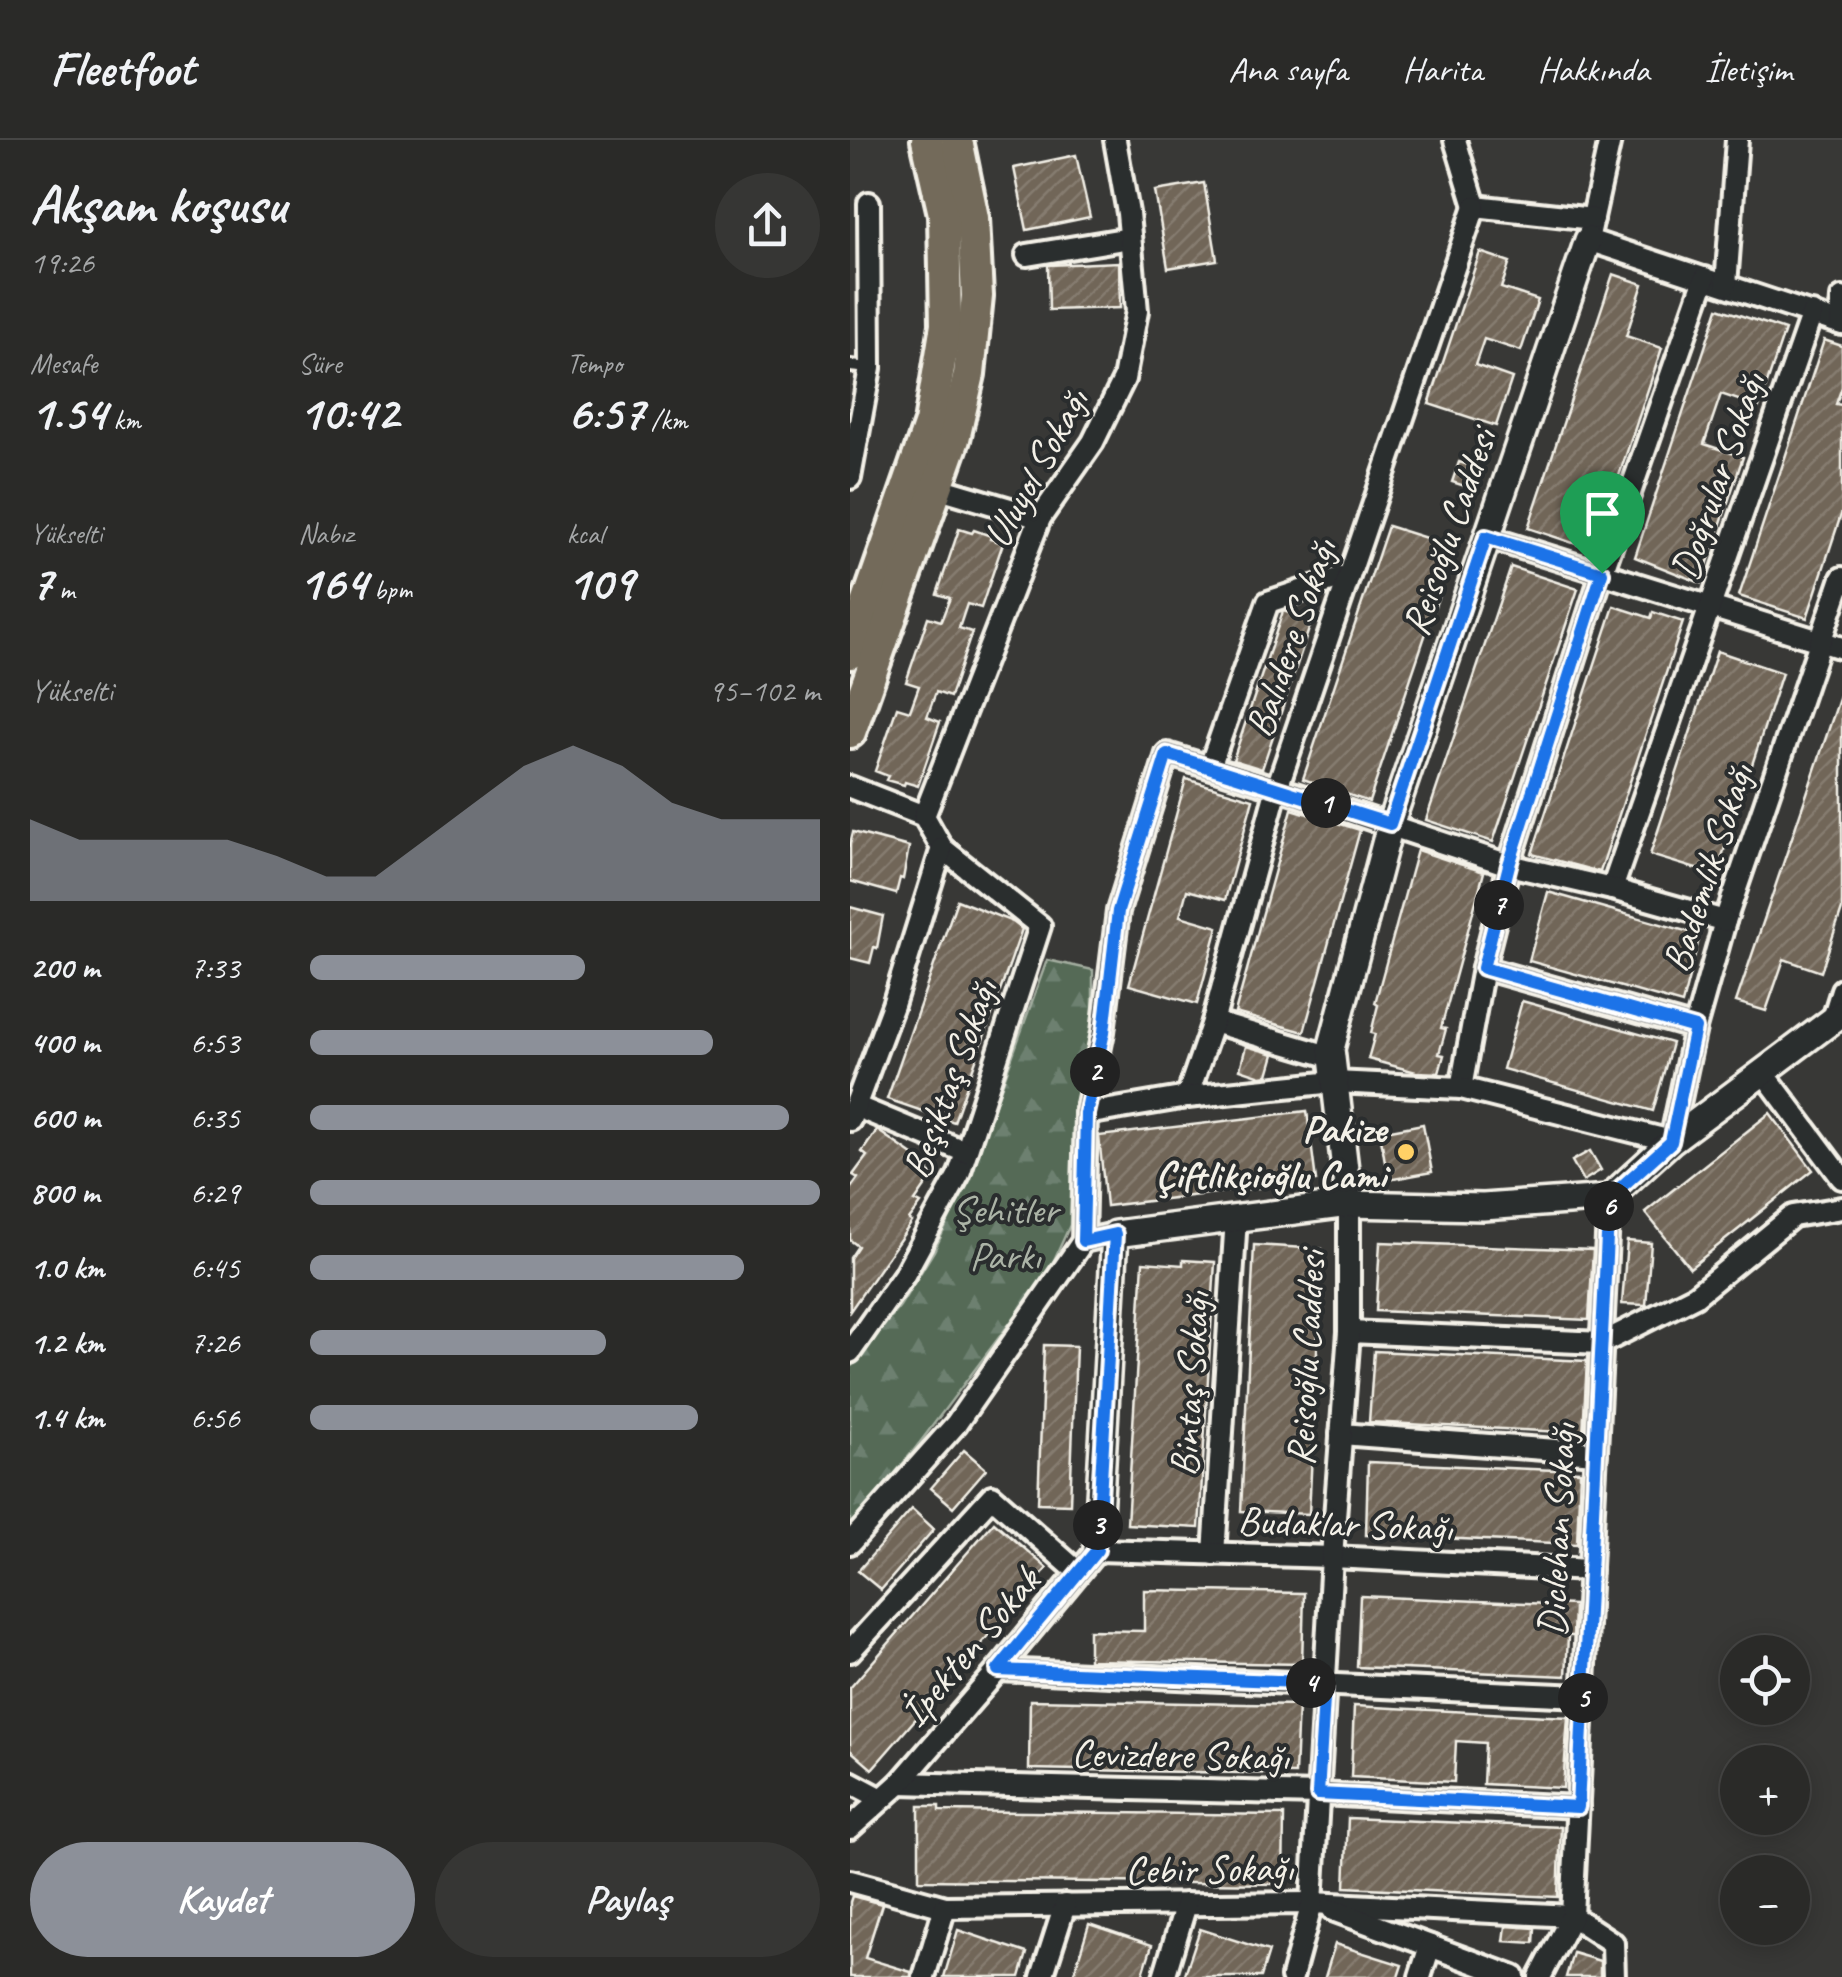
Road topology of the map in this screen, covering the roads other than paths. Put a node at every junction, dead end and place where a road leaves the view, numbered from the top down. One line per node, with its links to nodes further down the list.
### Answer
1 (927, 140): 30 (main road)
2 (957, 140): 21 (main road)
3 (1115, 140): 10 (street, Uluyol Sokağı)
4 (1456, 140): 8 (street)
5 (1610, 140): 9 (street)
6 (1738, 140): 14 (street)
7 (869, 203): 12 (street)
8 (1475, 206): 9 (street); 25 (street, Balıdere Sokağı)
9 (1590, 230): 13 (street); 23 (street, Reisoğlu Caddesi)
10 (1130, 238): 11 (street); 22 (street, Uluyol Sokağı)
11 (1027, 255)
12 (860, 271): 18 (street)
13 (1704, 278): 14 (street); 24 (street)
14 (1726, 285): 16 (street)
15 (1842, 298): 17 (street)
16 (1812, 312): 17 (street); 27 (street, Doğrular Sokağı)
17 (1841, 324)
18 (860, 367): 19 (street)
19 (852, 455): 20 (street)
20 (850, 478)
21 (936, 487): 22 (street); 31 (main road)
22 (1040, 518): 35 (street, Uluyol Sokağı)
23 (1486, 537): 24 (street); 36 (street, Reisoğlu Caddesi)
24 (1602, 573): 27 (street); 38 (street)
25 (1349, 576): 32 (street); 34 (street, Balıdere Sokağı)
26 (1842, 578): 28 (street, Bademlik Sokağı)
27 (1709, 606): 28 (street); 39 (street, Doğrular Sokağı)
28 (1820, 641): 29 (street); 40 (street, Bademlik Sokağı)
29 (1842, 648)
30 (850, 653)
31 (850, 732)
32 (1210, 767): 34 (street); 51 (street)
33 (850, 787): 35 (street)
34 (1277, 788): 36 (street); 44 (street, Balıdere Sokağı)
35 (924, 816): 37 (street)
36 (1390, 824): 38 (street); 46 (street, Reisoğlu Caddesi)
37 (942, 848): 50 (street); 53 (street, Beşiktaş Sokağı)
38 (1509, 865): 39 (street); 41 (street)
39 (1612, 889): 40 (street)
40 (1724, 920): 45 (street, Bademlik Sokağı)
41 (1483, 968): 45 (street); 48 (street)
42 (1842, 990): 43 (street)
43 (1838, 1016): 47 (street)
44 (1213, 1022): 46 (street); 49 (street, Balıdere Sokağı)
45 (1695, 1028): 52 (street, Bademlik Sokağı)
46 (1333, 1069): 48 (street); 49 (street); 56 (street, Reisoğlu Caddesi)
47 (1763, 1072): 52 (street); 54 (street)
48 (1461, 1088): 52 (street)
49 (1187, 1097): 51 (street)
50 (853, 1112): 53 (street)
51 (1086, 1114): 60 (street)
52 (1671, 1142): 55 (street)
53 (966, 1152): 63 (street, Beşiktaş Sokağı)
54 (1842, 1178)
55 (1609, 1198): 56 (street); 62 (street, Diclehan Sokağı)
56 (1349, 1204): 58 (street); 61 (street, Reisoğlu Caddesi)
57 (1842, 1208): 62 (street)
58 (1236, 1218): 59 (street); 68 (street, Bintaş Sokağı)
59 (1115, 1234): 60 (street); 67 (street)
60 (1083, 1241): 66 (street)
61 (1348, 1332): 62 (street); 64 (street, Reisoğlu Caddesi)
62 (1602, 1343): 65 (street, Diclehan Sokağı)
63 (850, 1352)
64 (1341, 1434): 65 (street); 69 (street, Reisoğlu Caddesi)
65 (1596, 1452): 70 (street, Diclehan Sokağı)
66 (850, 1544)
67 (1097, 1550): 68 (street, Budaklar Sokağı); 71 (street, İpekten Sokak)
68 (1214, 1554): 69 (street, Budaklar Sokağı)
69 (1332, 1557): 70 (street, Budaklar Sokağı); 74 (street, Reisoğlu Caddesi)
70 (1590, 1570): 75 (street, Diclehan Sokağı)
71 (1078, 1572): 72 (street); 73 (street, İpekten Sokak)
72 (850, 1651)
73 (998, 1670): 74 (street); 77 (street, İpekten Sokak)
74 (1325, 1683): 75 (street); 78 (street, Reisoğlu Caddesi)
75 (1584, 1696): 80 (street, Diclehan Sokağı)
76 (850, 1782): 79 (street)
77 (900, 1783): 78 (street, Cevizdere Sokağı); 79 (street, İpekten Sokak)
78 (1318, 1794): 80 (street, Cevizdere Sokağı); 83 (street, Reisoğlu Caddesi)
79 (882, 1799): 81 (street, İpekten Sokak)
80 (1578, 1807): 87 (street, Diclehan Sokağı)
81 (850, 1828)
82 (850, 1882): 86 (street, Cebir Sokağı)
83 (1312, 1903): 84 (street, Cebir Sokağı); 87 (street, Cebir Sokağı); 88 (street); 92 (street, Reisoğlu Caddesi)
84 (1186, 1904): 85 (street, Cebir Sokağı); 91 (street)
85 (1065, 1905): 86 (street, Cebir Sokağı); 90 (street)
86 (945, 1906): 89 (street)
87 (1572, 1916): 95 (street, Diclehan Sokağı); 96 (street)
88 (1430, 1946): 93 (street); 94 (street)
89 (924, 1977)
90 (1042, 1977)
91 (1164, 1977)
92 (1292, 1977)
93 (1420, 1977)
94 (1514, 1977)
95 (1540, 1977)
96 (1614, 1977)

